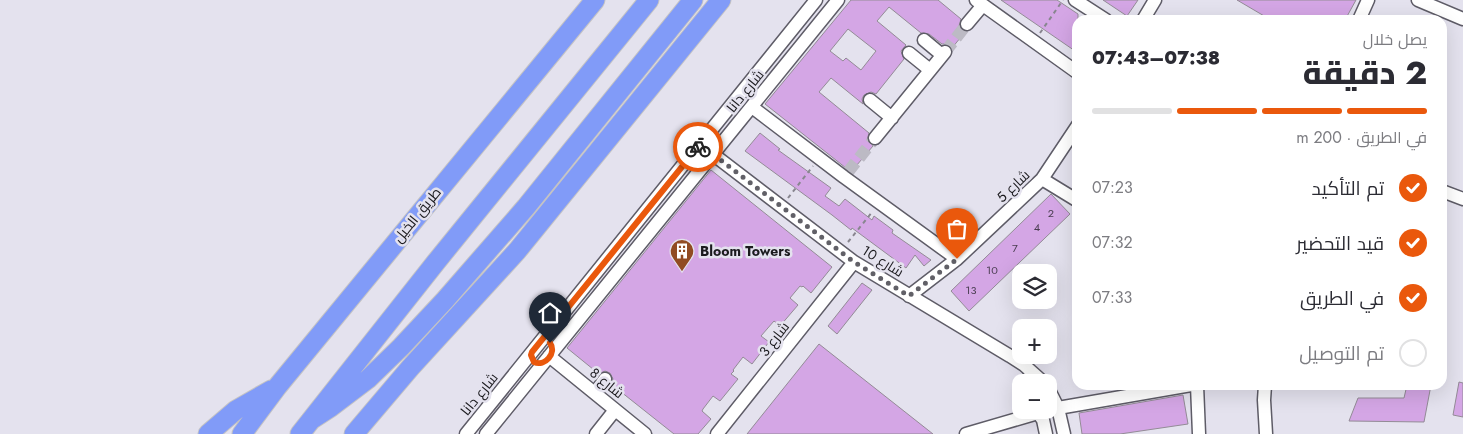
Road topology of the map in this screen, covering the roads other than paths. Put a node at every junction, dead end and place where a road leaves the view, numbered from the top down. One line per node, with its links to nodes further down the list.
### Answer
1 (595, 0): 39 (highway, طريق الخيل)
2 (649, 0): 48 (highway)
3 (693, 0): 48 (highway)
4 (721, 0): 51 (highway)
5 (816, 0): 26 (street, شارع دانا)
6 (838, 0): 22 (street, شارع دانا)
7 (1075, 0): 12 (street)
8 (1155, 0): 13 (street)
9 (1368, 0): 14 (street)
10 (1418, 0): 15 (street)
11 (979, 2): 16 (street); 19 (street)
12 (1098, 15)
13 (1146, 15)
14 (1361, 15)
15 (1463, 19)
16 (967, 24)
17 (924, 40): 20 (street)
18 (908, 55): 20 (street)
19 (1072, 69)
20 (928, 73): 23 (street)
21 (872, 98): 23 (street)
22 (752, 107): 27 (street, شارع دانا); 32 (street)
23 (894, 115): 25 (street)
24 (1072, 134): 28 (street, شارع 5)
25 (875, 138)
26 (702, 142): 27 (street); 27 (street); 35 (street, شارع دانا)
27 (715, 154): 33 (street, شارع 10); 36 (street, شارع دانا)
28 (1042, 179): 30 (street); 32 (street, شارع 5)
29 (1447, 193): 31 (street)
30 (1072, 197)
31 (1463, 199)
32 (957, 259): 34 (street, شارع 5)
33 (854, 262): 34 (street, شارع 10); 56 (street, شارع 3)
34 (909, 296): 37 (street, شارع 10)
35 (536, 347): 36 (street); 36 (street); 52 (street, شارع دانا)
36 (549, 357): 43 (street, شارع 8); 53 (street, شارع دانا)
37 (1026, 374)
38 (606, 379): 43 (street)
39 (277, 387): 49 (highway); 50 (highway, طريق الخيل)
40 (1162, 390): 44 (street)
41 (1197, 390): 60 (street)
42 (1265, 390): 61 (street)
43 (595, 393): 45 (street, شارع 8)
44 (1058, 408): 59 (street)
45 (615, 410): 54 (street); 55 (street, شارع 8)
46 (1012, 419): 57 (street)
47 (1042, 419): 58 (street)
48 (306, 427)
49 (208, 434)
50 (242, 434)
51 (354, 434)
52 (466, 434)
53 (486, 434)
54 (596, 434)
55 (645, 434)
56 (717, 434)
57 (966, 434)
58 (1046, 434)
59 (1064, 434)
60 (1199, 434)
61 (1266, 434)

